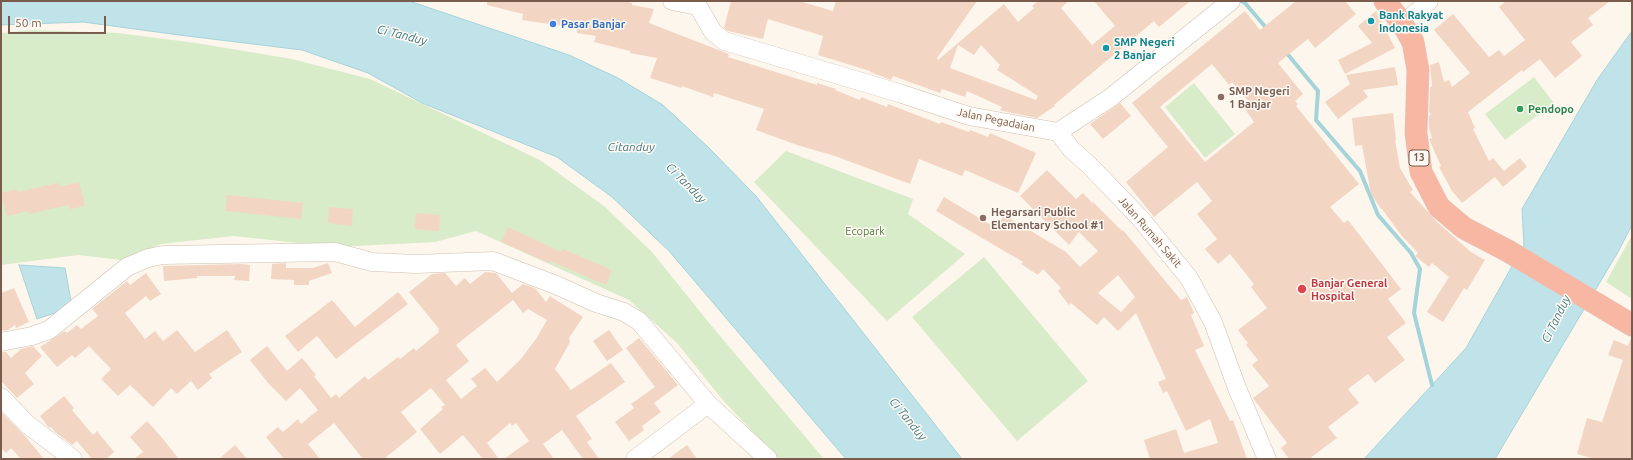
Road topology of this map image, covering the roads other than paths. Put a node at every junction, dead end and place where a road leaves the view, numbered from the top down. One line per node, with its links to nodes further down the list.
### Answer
1 (672, 1): 5 (street)
2 (1231, 1): 7 (street)
3 (1385, 1): 6 (highway, 13)
4 (1429, 1): 6 (street)
5 (698, 3): 7 (street, Jalan Pegadaian)
6 (1405, 21): 8 (highway, 13)
7 (1058, 132): 15 (street, Jalan Rumah Sakit)
8 (1628, 322)
9 (1, 342): 11 (street)
10 (1, 397): 12 (street)
11 (708, 404): 13 (street); 14 (street)
12 (73, 459)
13 (635, 459)
14 (768, 459)
15 (1267, 459)

